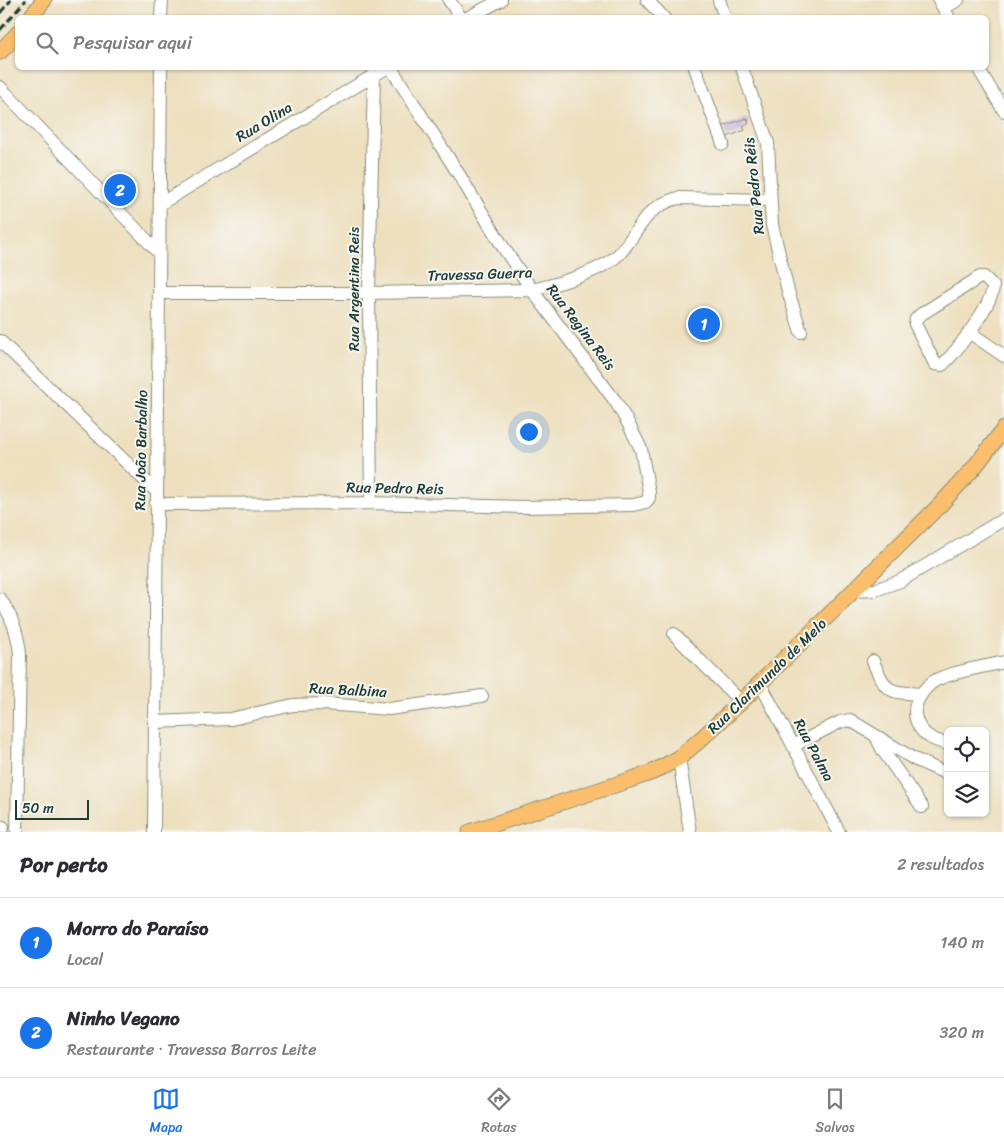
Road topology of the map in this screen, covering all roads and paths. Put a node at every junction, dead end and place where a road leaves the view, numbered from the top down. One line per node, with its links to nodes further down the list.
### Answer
1 (44, 0): 9 (main road)
2 (162, 0): 10 (street)
3 (449, 0): 11 (street)
4 (501, 0): 12 (street)
5 (646, 0): 13 (street)
6 (719, 0): 14 (street)
7 (958, 0): 8 (street)
8 (944, 9)
9 (32, 15)
10 (161, 15)
11 (459, 15)
12 (473, 15)
13 (661, 15)
14 (724, 15)
15 (15, 36): 16 (main road)
16 (0, 52)
17 (161, 70): 28 (street, Rua João Barbalho)
18 (383, 70): 23 (street, Rua Olina)
19 (392, 70): 30 (street, Rua Regina Reis)
20 (696, 70): 26 (street)
21 (743, 70): 27 (street, Rua Pedro Réis)
22 (979, 70): 25 (street)
23 (374, 75): 28 (street, Rua Olina); 32 (street, Rua Argentina Reis)
24 (0, 87): 29 (street)
25 (1004, 111)
26 (723, 144)
27 (770, 200): 30 (street, Travessa Guerra); 33 (street, Rua Pedro Réis)
28 (160, 204): 29 (street, Rua João Barbalho)
29 (159, 253): 31 (street, Rua João Barbalho)
30 (532, 290): 32 (street, Travessa Guerra); 40 (street, Rua Regina Reis)
31 (159, 293): 32 (street, Travessa Guerra); 38 (street, Rua João Barbalho)
32 (369, 293): 39 (street, Rua Argentina Reis)
33 (801, 332)
34 (969, 332): 34 (street); 36 (street)
35 (0, 341): 38 (street)
36 (1004, 356)
37 (1004, 429): 42 (main road, Rua Clarimundo de Melo)
38 (156, 498): 39 (street, Rua Pedro Reis); 51 (street, Rua João Barbalho)
39 (372, 503): 40 (street, Rua Pedro Reis)
40 (633, 505)
41 (1004, 519): 42 (street)
42 (853, 590): 47 (main road, Rua Clarimundo de Melo)
43 (0, 599): 58 (street)
44 (674, 634): 50 (street)
45 (873, 661): 48 (street)
46 (1004, 662): 48 (street)
47 (760, 683): 50 (main road, Rua Clarimundo de Melo); 54 (street, Rua Palma)
48 (922, 694): 53 (street)
49 (482, 696): 51 (street, Rua Balbina)
50 (740, 702): 55 (main road, Rua Clarimundo de Melo)
51 (154, 722): 59 (street, Rua João Barbalho)
52 (876, 736): 54 (street); 56 (street); 57 (street)
53 (944, 743)
54 (793, 746): 62 (street, Rua Palma)
55 (679, 758): 60 (main road, Rua Clarimundo de Melo); 61 (street)
56 (944, 772)
57 (922, 807)
58 (17, 832)
59 (154, 832)
60 (470, 832)
61 (690, 832)
62 (839, 832)

